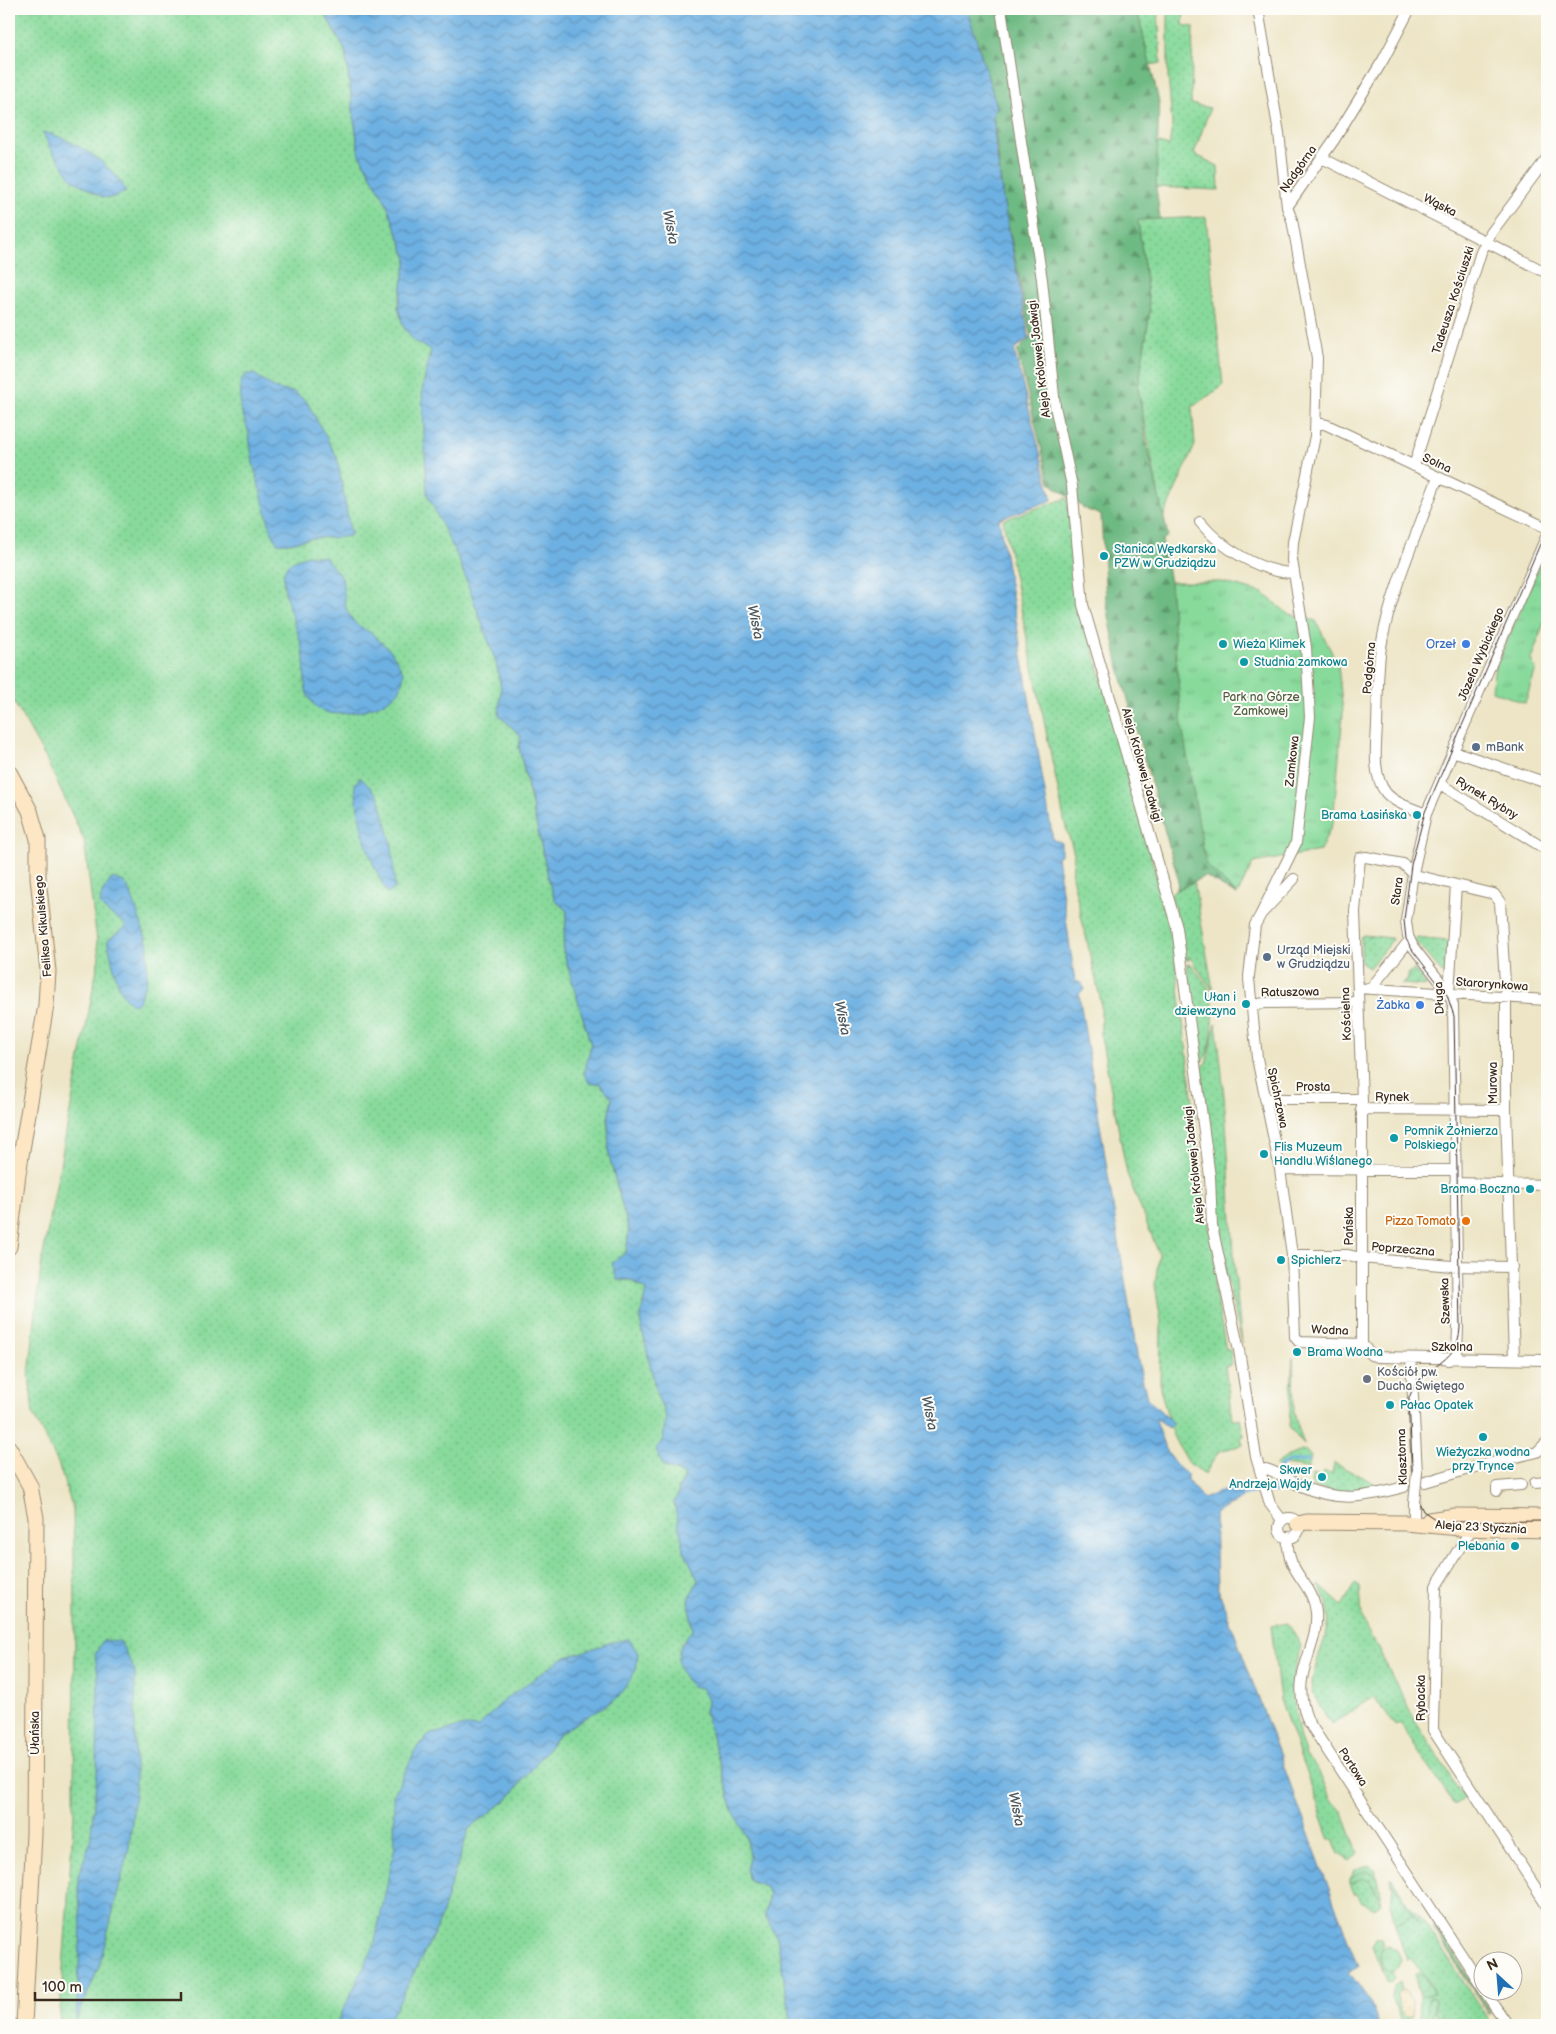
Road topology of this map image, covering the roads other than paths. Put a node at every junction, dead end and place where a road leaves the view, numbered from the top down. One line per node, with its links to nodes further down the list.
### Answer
1 (1001, 9): 59 (street, Aleja Królowej Jadwigi)
2 (1258, 9): 6 (street)
3 (1410, 9): 4 (street, Nadgórna)
4 (1322, 158): 6 (street, Nadgórna); 7 (street, Wąska)
5 (1547, 158): 7 (street, Tadeusza Kościuszki)
6 (1287, 207): 9 (street, Nadgórna)
7 (1485, 243): 8 (street, Wąska); 10 (street, Tadeusza Kościuszki)
8 (1547, 273)
9 (1316, 422): 10 (street, Solna); 15 (street, Zamkowa)
10 (1414, 466): 11 (street, Solna)
11 (1438, 477): 13 (street, Solna); 20 (street, Podgórna)
12 (1200, 522): 15 (street)
13 (1547, 528)
14 (1547, 535): 16 (street, Józefa Wybickiego)
15 (1293, 573): 26 (street, Zamkowa)
16 (1454, 751): 18 (street, Józefa Wybickiego); 19 (street)
17 (9, 772): 41 (main road, Feliksa Kikulskiego)
18 (1440, 784): 20 (street, Stara); 21 (street, Rynek Rybny)
19 (1547, 784)
20 (1426, 814): 23 (street, Stara)
21 (1547, 850)
22 (1360, 858): 23 (street, Murowa); 28 (street, Kościelna)
23 (1413, 873): 25 (street, Murowa); 27 (street, Stara)
24 (1294, 878): 26 (street, Spichrzowa)
25 (1456, 884): 30 (street, Długa); 31 (street, Murowa)
26 (1261, 914): 34 (street, Spichrzowa)
27 (1409, 941): 29 (street); 30 (street)
28 (1358, 988): 29 (street, Starorynkowa); 33 (street, Kościelna)
29 (1374, 989): 30 (street, Starorynkowa)
30 (1449, 993): 31 (street, Starorynkowa); 37 (street, Długa)
31 (1506, 999): 32 (street, Starorynkowa); 38 (street, Murowa)
32 (1547, 1000)
33 (1358, 1002): 34 (street, Ratuszowa); 36 (street, Kościelna)
34 (1251, 1005): 35 (street, Spichrzowa)
35 (1266, 1099): 36 (street, Prosta); 40 (street, Spichrzowa)
36 (1361, 1104): 37 (street, Rynek); 39 (street, Rynek)
37 (1453, 1110): 38 (street, Rynek); 42 (street)
38 (1506, 1110): 43 (street, Murowa)
39 (1362, 1168): 40 (street); 42 (street); 47 (street, Pańska)
40 (1280, 1169): 46 (street, Spichrzowa)
41 (13, 1174): 45 (main road)
42 (1454, 1177): 43 (street); 48 (street, Szewska)
43 (1509, 1184): 44 (street); 49 (street, Murowa)
44 (1547, 1185)
45 (9, 1247)
46 (1292, 1255): 47 (street, Poprzeczna); 50 (street, Spichrzowa)
47 (1361, 1258): 48 (street, Poprzeczna); 51 (street, Pańska)
48 (1456, 1266): 49 (street, Poprzeczna); 54 (street, Szewska)
49 (1512, 1267): 53 (street, Murowa)
50 (1297, 1340): 51 (street, Wodna)
51 (1362, 1344): 52 (street, Szkolna)
52 (1411, 1359): 54 (street, Szkolna); 66 (street, Klasztorna, bridge)
53 (1514, 1359): 54 (street, Szkolna); 55 (street, Szkolna)
54 (1449, 1360)
55 (1547, 1360)
56 (1547, 1442): 58 (street)
57 (9, 1448): 74 (main road, Ułańska)
58 (1542, 1454): 60 (street)
59 (1264, 1474): 62 (street); 65 (street, Aleja Królowej Jadwigi)
60 (1425, 1482)
61 (1547, 1482): 63 (street)
62 (1404, 1487)
63 (1497, 1491)
64 (1547, 1517): 66 (main road, Aleja 23 Stycznia)
65 (1282, 1520): 67 (street); 70 (street)
66 (1414, 1523): 67 (main road, Aleja 23 Stycznia); 68 (main road, Aleja 23 Stycznia)
67 (1298, 1524): 70 (street)
68 (1472, 1528): 69 (main road, Aleja 23 Stycznia); 71 (street, Rybacka)
69 (1547, 1530)
70 (1288, 1538): 72 (street, Portowa)
71 (1547, 1905)
72 (1474, 1975)
73 (1492, 2002): 75 (street, Portowa)
74 (24, 2025)
75 (1508, 2025)

